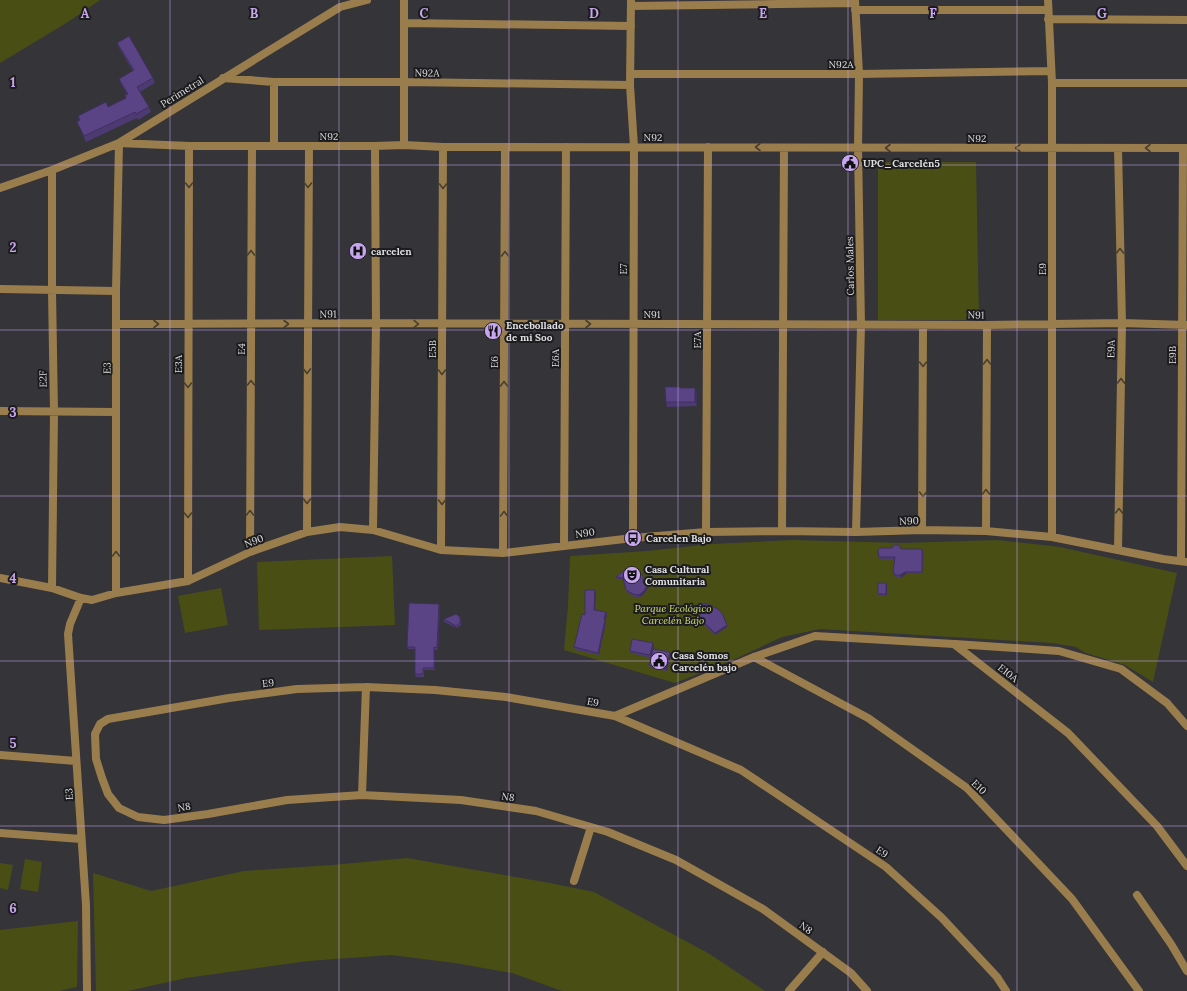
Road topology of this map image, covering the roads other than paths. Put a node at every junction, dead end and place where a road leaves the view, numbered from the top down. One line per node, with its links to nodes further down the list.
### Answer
1 (367, 0): 14 (street, Perimetral)
2 (404, 0): 9 (street)
3 (1048, 0): 6 (street, E9)
4 (631, 3): 5 (street); 10 (street, E7)
5 (855, 4): 6 (street); 13 (street, Carlos Males)
6 (1048, 10): 7 (street, E9)
7 (1048, 19): 8 (street); 11 (street, E9)
8 (1187, 20)
9 (405, 23): 10 (street); 16 (street)
10 (631, 26): 12 (street, E7)
11 (1051, 72): 13 (street, N92A); 17 (street, E9)
12 (630, 74): 13 (street, N92A); 19 (street, E7)
13 (859, 74): 33 (street, Carlos Males)
14 (223, 78): 15 (street, N92A); 20 (street, Perimetral)
15 (274, 82): 16 (street, N92A); 24 (street)
16 (405, 82): 19 (street, N92A); 21 (street)
17 (1052, 82): 18 (street); 34 (street, E9)
18 (1187, 83)
19 (630, 86): 30 (street, E7)
20 (119, 143): 22 (street, N92); 37 (street, Perimetral); 41 (street, E3)
21 (404, 145): 26 (street, N92); 27 (street, N92)
22 (189, 146): 23 (street, N92); 45 (street, E3A, one-way to 45)
23 (252, 146): 24 (street, N92); 46 (street, E4, one-way to 23)
24 (274, 146): 25 (street, N92)
25 (308, 146): 26 (street, N92); 47 (street, one-way to 47)
26 (375, 146): 42 (street)
27 (443, 147): 28 (street, N92); 48 (street, E5B, one-way to 48)
28 (505, 147): 29 (street, N92); 49 (street, E6, one-way to 28)
29 (566, 147): 30 (street, N92); 50 (street, E6A)
30 (634, 147): 31 (street, N92); 51 (street, E7)
31 (708, 147): 32 (street, N92, one-way to 31); 52 (street, E7A)
32 (784, 148): 33 (street, N92); 53 (street)
33 (858, 148): 34 (street, N92, one-way to 33); 54 (street, Carlos Males)
34 (1052, 148): 35 (street, N92); 57 (street, E9)
35 (1118, 148): 36 (street, N92, one-way to 35); 43 (street, E9A, one-way to 35)
36 (1185, 148): 58 (street, E9B)
37 (52, 170): 38 (street, Perimetral); 40 (street, E2F)
38 (0, 188)
39 (0, 289): 40 (street)
40 (52, 290): 41 (street); 60 (street, E2F)
41 (116, 291): 44 (street, E3)
42 (376, 323): 47 (street, N91); 48 (street, N91, one-way to 48); 62 (street)
43 (1122, 323): 57 (street, N91); 58 (street, N91); 73 (street, E9A, one-way to 43)
44 (117, 324): 45 (street, N91, one-way to 45); 61 (street, E3)
45 (189, 324): 46 (street, N91); 78 (street, E3A, one-way to 78)
46 (251, 324): 47 (street, N91, one-way to 47); 74 (street, E4, one-way to 46)
47 (308, 324): 66 (street, one-way to 66)
48 (442, 324): 49 (street, N91); 72 (street, E5B, one-way to 72)
49 (504, 324): 50 (street, N91); 75 (street, E6, one-way to 49)
50 (566, 324): 51 (street, N91, one-way to 51); 71 (street, E6A)
51 (633, 324): 52 (street, N91); 70 (street, E7)
52 (707, 324): 53 (street, N91); 67 (street, E7A)
53 (783, 325): 54 (street, N91); 64 (street)
54 (861, 325): 55 (street, N91); 68 (street, Carlos Males)
55 (923, 325): 56 (street, N91); 63 (street, one-way to 63)
56 (987, 325): 57 (street, N91); 65 (street, one-way to 56)
57 (1052, 325): 69 (street, E9)
58 (1185, 325): 76 (street, E9B)
59 (0, 411): 60 (street)
60 (54, 412): 61 (street); 79 (street, E2F)
61 (116, 412): 80 (street, E3, one-way to 61)
62 (373, 530): 66 (street, N90); 72 (street, N90)
63 (922, 530): 65 (street, N90); 68 (street, N90)
64 (782, 531): 67 (street, N90); 68 (street, N90)
65 (986, 531): 69 (street, N90)
66 (307, 532): 74 (street, N90)
67 (706, 532): 70 (street, N90)
68 (856, 532)
69 (1052, 537): 73 (street, N90)
70 (633, 538): 71 (street, N90)
71 (564, 546): 75 (street, N90)
72 (441, 550): 75 (street, N90)
73 (1118, 550): 76 (street, N90)
74 (250, 552): 78 (street, N90)
75 (503, 553)
76 (1184, 561)
77 (0, 578): 79 (street, N90)
78 (188, 581): 80 (street, N90)
79 (52, 588): 81 (street, N90)
80 (116, 593): 81 (street, N90)
81 (81, 598): 88 (street, E3)
82 (954, 644): 83 (street); 86 (street); 94 (street, E10A)
83 (754, 657): 85 (street); 103 (street, E10)
84 (366, 687): 85 (street, E9); 89 (street, E9); 90 (street)
85 (615, 716): 102 (street, E9)
86 (1187, 726)
87 (0, 755): 88 (street)
88 (76, 761): 93 (street, E3)
89 (108, 794): 90 (street, N8)
90 (362, 795): 91 (street, N8)
91 (592, 827): 95 (street); 97 (street, N8)
92 (0, 833): 93 (street)
93 (82, 839): 99 (street, E3)
94 (1187, 866)
95 (574, 881)
96 (1137, 895): 98 (street)
97 (823, 952): 100 (street); 101 (street, N8)
98 (1187, 971)
99 (87, 991)
100 (789, 991)
101 (867, 991)
102 (1006, 991)
103 (1139, 991)

